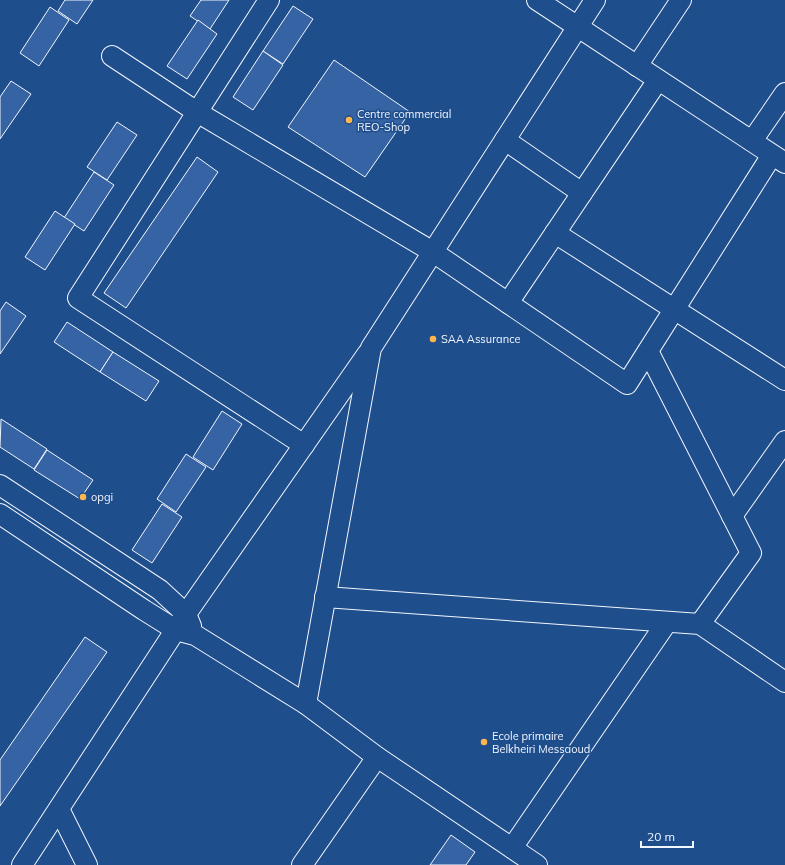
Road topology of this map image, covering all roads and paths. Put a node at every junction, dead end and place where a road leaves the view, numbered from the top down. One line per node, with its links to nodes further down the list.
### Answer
1 (269, 0): 10 (street)
2 (537, 0): 5 (street)
3 (595, 0): 5 (street)
4 (681, 0): 7 (street)
5 (578, 27): 7 (street); 11 (street)
6 (112, 56): 10 (street)
7 (637, 66): 8 (street)
8 (658, 80): 12 (street); 14 (street)
9 (785, 93): 12 (street)
10 (197, 112): 16 (street); 23 (street)
11 (505, 140): 14 (street); 16 (street)
12 (752, 141): 13 (street)
13 (779, 159): 18 (street)
14 (582, 193): 15 (street)
15 (556, 232): 17 (street); 18 (street)
16 (433, 252): 17 (street); 19 (street)
17 (508, 303): 20 (street)
18 (674, 309): 20 (street); 21 (street)
19 (371, 348): 23 (street); 27 (street)
20 (648, 351): 26 (street)
21 (785, 380)
22 (785, 441): 26 (street)
23 (304, 444): 28 (street)
24 (0, 485): 28 (street)
25 (0, 514): 28 (street)
26 (732, 516): 30 (street)
27 (325, 598): 29 (street); 32 (street)
28 (181, 622): 32 (street); 34 (street)
29 (667, 622): 30 (street); 35 (street)
30 (700, 624): 31 (street)
31 (785, 682)
32 (306, 704): 33 (street)
33 (377, 757): 35 (street); 38 (street)
34 (59, 809): 36 (street); 37 (street)
35 (512, 848): 39 (street)
36 (22, 865)
37 (87, 865)
38 (302, 865)
39 (537, 865)

